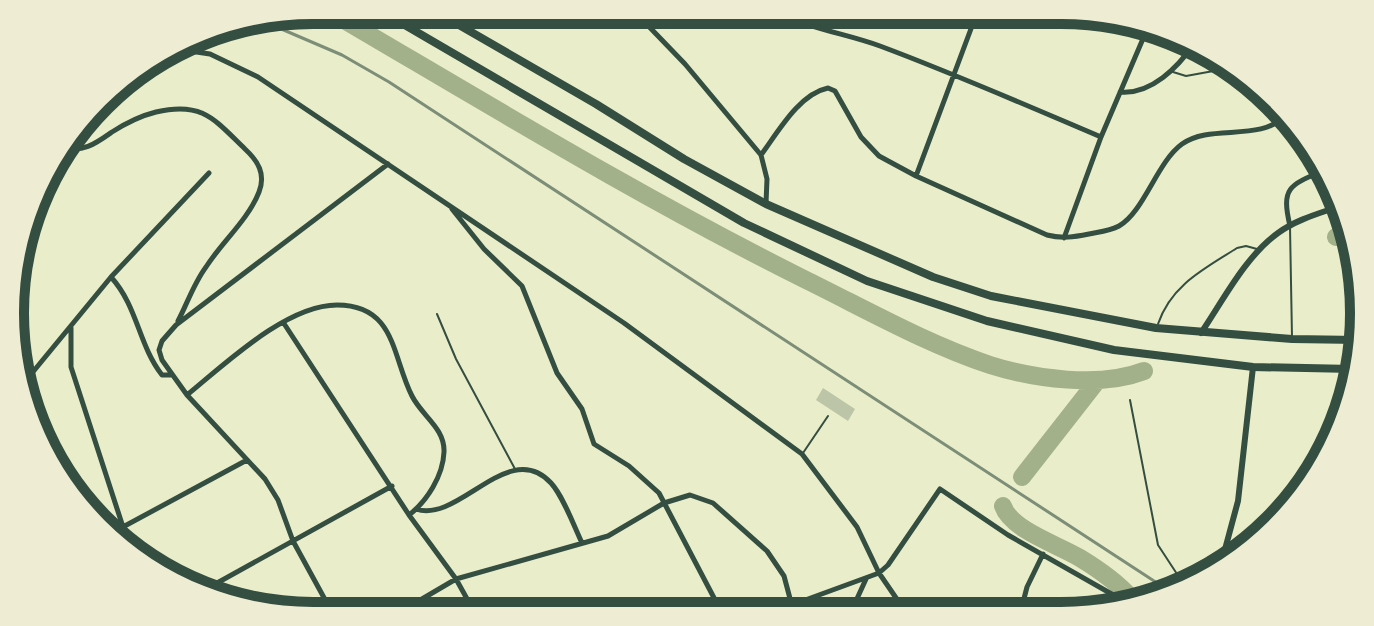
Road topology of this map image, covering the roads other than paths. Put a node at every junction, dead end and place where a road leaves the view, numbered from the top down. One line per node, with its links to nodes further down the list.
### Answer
1 (403, 24): 36 (highway)
2 (457, 24): 21 (highway)
3 (649, 24): 16 (street)
4 (806, 24): 11 (street)
5 (973, 24): 11 (street)
6 (1144, 36): 12 (street)
7 (191, 51): 17 (street)
8 (1187, 53): 10 (street)
9 (1218, 70): 10 (lane)
10 (1172, 71): 12 (street)
11 (956, 74): 14 (street); 20 (street)
12 (1120, 92): 14 (street)
13 (1277, 121): 25 (street)
14 (1101, 137): 25 (street)
15 (75, 150): 30 (street)
16 (761, 155): 20 (street); 21 (street)
17 (388, 164): 22 (street); 30 (street)
18 (209, 173): 27 (street)
19 (1314, 175): 24 (street)
20 (916, 176): 25 (street)
21 (766, 204): 32 (highway)
22 (449, 205): 43 (street); 47 (street)
23 (1331, 210): 24 (street)
24 (1290, 226): 26 (street); 34 (lane)
25 (1064, 238)
26 (1258, 249): 32 (lane); 33 (street)
27 (111, 277): 31 (street); 39 (street)
28 (437, 314): 45 (lane)
29 (283, 322): 40 (street); 46 (street); 48 (street)
30 (176, 325): 39 (street)
31 (71, 326): 38 (street); 50 (street)
32 (1156, 328): 33 (highway)
33 (1201, 333): 34 (highway)
34 (1292, 339): 35 (highway)
35 (1349, 340)
36 (1253, 367): 37 (highway); 54 (street)
37 (1344, 369)
38 (31, 374)
39 (172, 375): 40 (street)
40 (187, 395): 44 (street)
41 (1130, 400): 57 (lane)
42 (828, 416): 43 (lane)
43 (802, 454): 56 (street)
44 (247, 460): 50 (street); 52 (street)
45 (515, 470): 48 (street); 53 (street)
46 (392, 486): 49 (street); 52 (street)
47 (664, 503): 53 (street); 65 (street); 66 (street)
48 (416, 509): 49 (street)
49 (409, 515): 59 (street)
50 (123, 527): 51 (street)
51 (129, 536)
52 (293, 541): 60 (street); 62 (street)
53 (582, 543): 59 (street)
54 (1225, 551)
55 (1043, 554): 56 (street); 61 (street); 70 (street)
56 (879, 573): 58 (street); 69 (street)
57 (1181, 576)
58 (866, 578): 67 (street); 68 (street)
59 (456, 579): 63 (street); 64 (street)
60 (214, 585)
61 (1116, 596)
62 (326, 602)
63 (417, 602)
64 (469, 602)
65 (716, 602)
66 (791, 602)
67 (803, 602)
68 (855, 602)
69 (899, 602)
70 (1023, 602)

